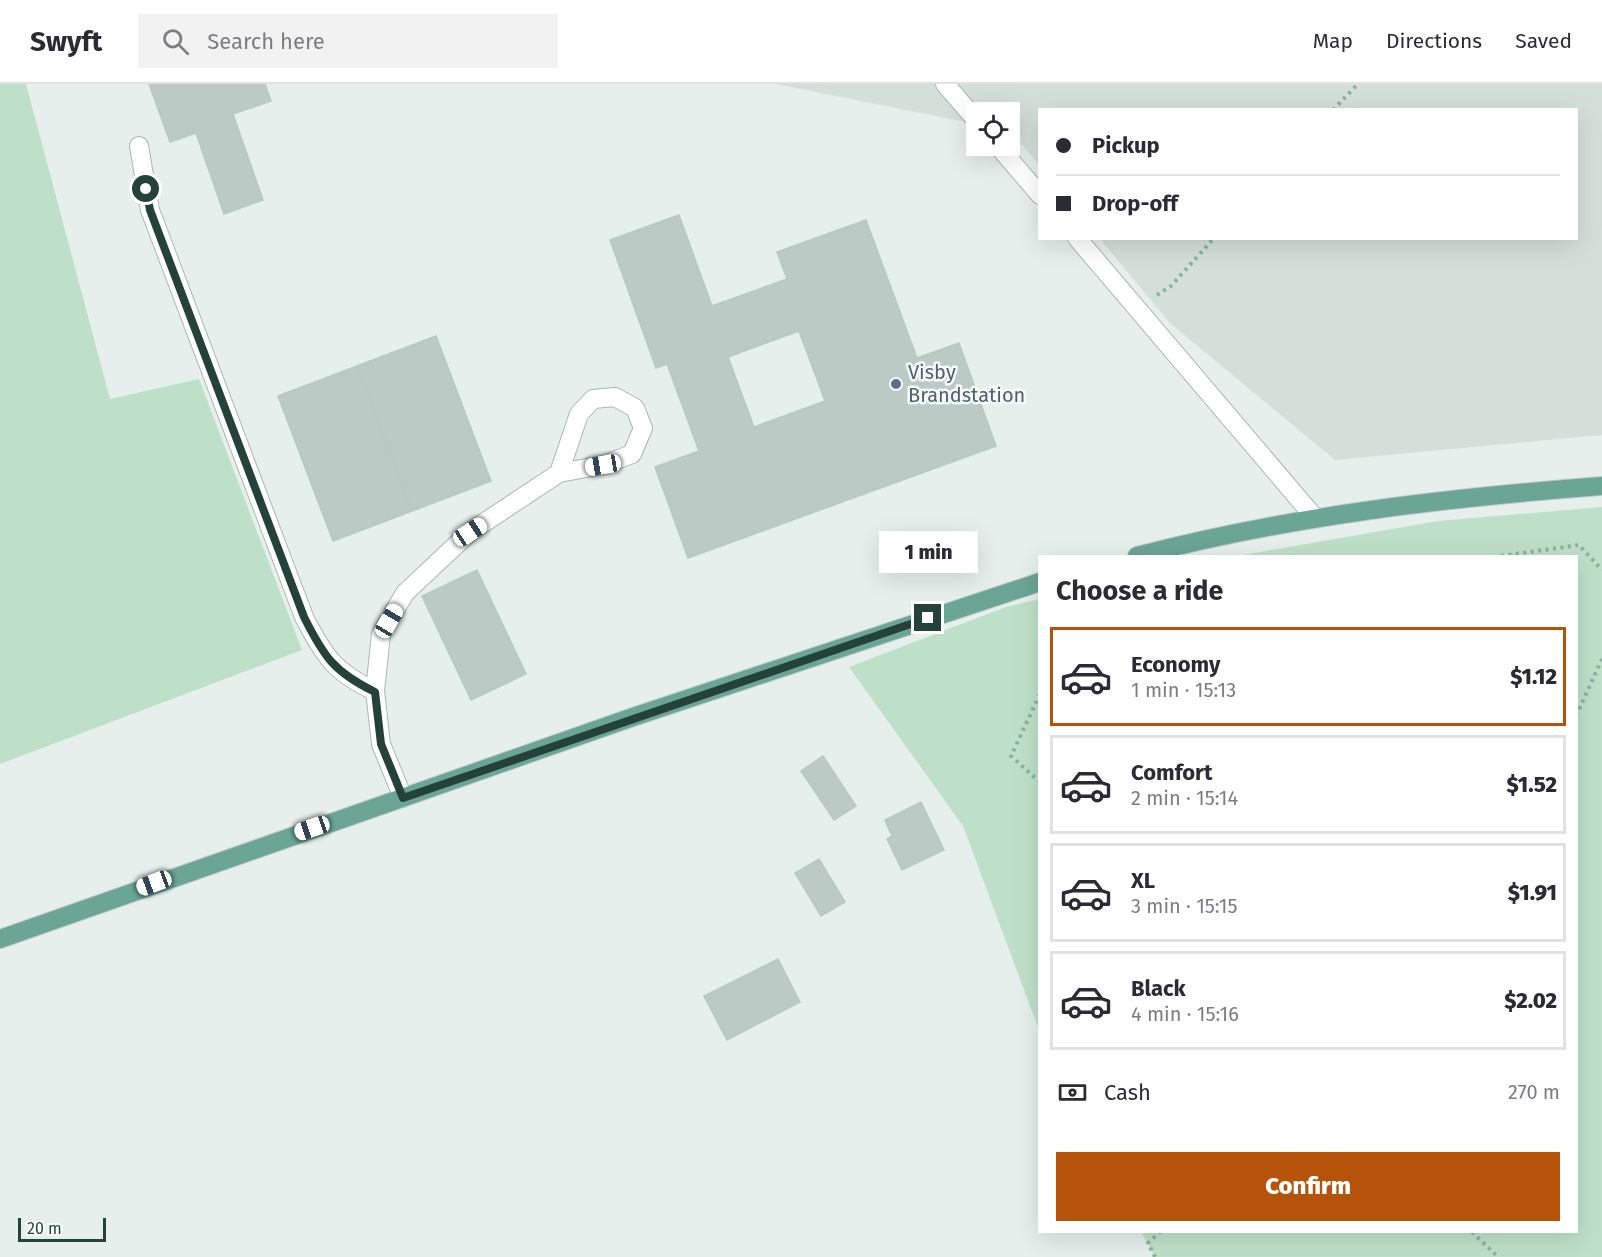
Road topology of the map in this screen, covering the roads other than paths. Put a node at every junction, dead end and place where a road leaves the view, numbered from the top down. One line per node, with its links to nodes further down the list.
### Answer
1 (945, 84): 2 (lane)
2 (966, 108)
3 (139, 146): 12 (lane)
4 (1007, 156): 5 (lane)
5 (1038, 193)
6 (1079, 240): 9 (lane)
7 (559, 473): 7 (lane); 12 (lane)
8 (1602, 486): 9 (main road)
9 (1315, 518): 10 (main road)
10 (1142, 555)
11 (1038, 583): 13 (main road)
12 (375, 692): 13 (lane)
13 (403, 798): 14 (main road)
14 (0, 939)

